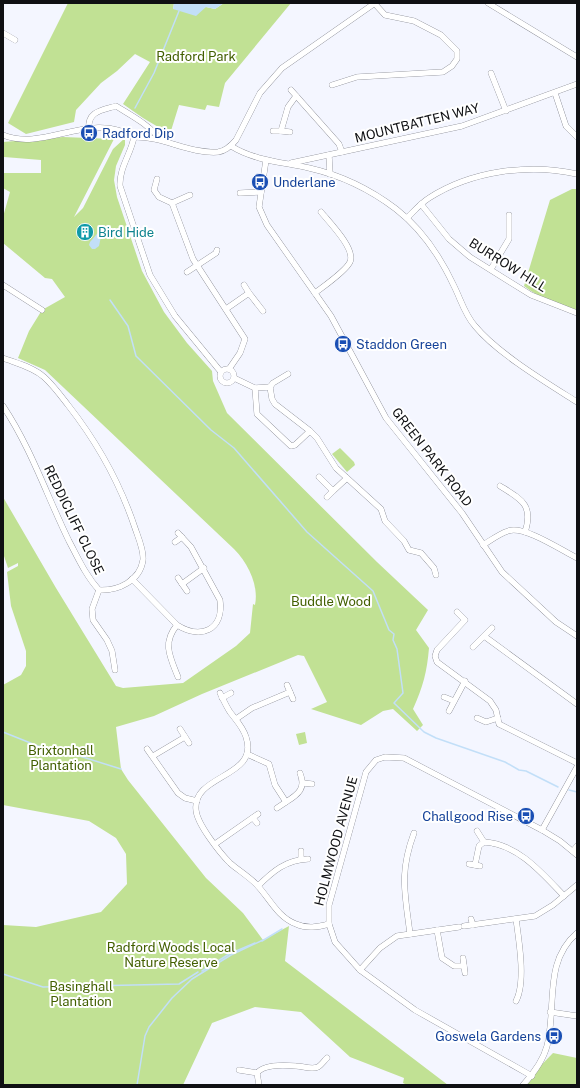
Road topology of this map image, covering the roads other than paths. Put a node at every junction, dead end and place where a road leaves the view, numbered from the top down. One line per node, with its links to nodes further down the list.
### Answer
1 (375, 3): 8 (street); 21 (street)
2 (488, 3): 5 (street)
3 (3, 33): 4 (street)
4 (15, 40)
5 (577, 57)
6 (500, 77): 12 (street)
7 (577, 84): 10 (street, MOUNTBATTEN WAY)
8 (332, 85)
9 (291, 90): 11 (street)
10 (555, 93): 12 (street, MOUNTBATTEN WAY); 19 (street)
11 (296, 96): 15 (street); 22 (street)
12 (506, 111): 22 (street, MOUNTBATTEN WAY)
13 (89, 129): 17 (street); 18 (street); 20 (street)
14 (273, 131): 15 (street)
15 (281, 131): 16 (street)
16 (290, 132)
17 (3, 135)
18 (134, 137): 20 (street); 53 (street)
19 (577, 137)
20 (160, 139): 21 (street)
21 (231, 146): 24 (street)
22 (342, 152): 23 (street, MOUNTBATTEN WAY)
23 (329, 156): 25 (street, MOUNTBATTEN WAY); 26 (street)
24 (266, 160): 25 (street); 29 (street, GREEN PARK ROAD)
25 (289, 164): 26 (street)
26 (330, 174): 37 (street)
27 (577, 174): 33 (street)
28 (157, 179): 32 (street)
29 (261, 192): 30 (street); 46 (street, GREEN PARK ROAD)
30 (240, 193)
31 (190, 195): 32 (street)
32 (172, 203): 40 (street)
33 (421, 204): 37 (street); 41 (street, BURROW HILL)
34 (321, 212): 38 (street)
35 (509, 215): 41 (street)
36 (333, 216): 38 (street)
37 (407, 218): 58 (street)
38 (328, 220): 46 (street)
39 (217, 250): 40 (street)
40 (198, 265): 42 (street); 47 (street)
41 (491, 269): 50 (street, BURROW HILL)
42 (187, 272)
43 (3, 285): 48 (street)
44 (244, 285): 45 (street)
45 (249, 293): 47 (street); 49 (street)
46 (315, 293): 68 (street, GREEN PARK ROAD)
47 (226, 309): 52 (street)
48 (42, 310)
49 (263, 311)
50 (577, 313)
51 (3, 358): 73 (street)
52 (229, 369): 53 (street); 55 (street)
53 (221, 372): 55 (street)
54 (288, 374): 56 (street)
55 (234, 378): 57 (street)
56 (270, 387): 57 (street); 60 (street)
57 (255, 388): 60 (street)
58 (577, 402)
59 (3, 406): 75 (street, REDDICLIFF CLOSE)
60 (310, 431): 62 (street)
61 (319, 477): 64 (street)
62 (347, 478): 64 (street); 71 (street)
63 (500, 486): 66 (street)
64 (333, 491): 65 (street)
65 (327, 497)
66 (525, 532): 68 (street); 69 (street)
67 (175, 542): 70 (street)
68 (483, 545): 81 (street, GREEN PARK ROAD)
69 (577, 558)
70 (204, 568): 74 (street); 78 (street)
71 (436, 575)
72 (178, 578): 74 (street)
73 (132, 579): 75 (street, REDDICLIFF CLOSE); 78 (street)
74 (182, 584): 76 (street)
75 (100, 590): 85 (street)
76 (187, 591)
77 (457, 612): 87 (street)
78 (177, 625): 84 (street)
79 (492, 628): 80 (street)
80 (484, 636): 82 (street); 94 (street)
81 (577, 636)
82 (473, 647)
83 (179, 663): 84 (street)
84 (174, 667): 86 (street)
85 (115, 670)
86 (178, 677)
87 (465, 681): 93 (street); 97 (street)
88 (287, 685): 89 (street)
89 (290, 692): 92 (street); 98 (street)
90 (231, 693): 98 (street)
91 (444, 697): 93 (street)
92 (293, 699)
93 (454, 701): 95 (street)
94 (577, 704)
95 (449, 711)
96 (477, 718): 97 (street)
97 (498, 718): 105 (street)
98 (236, 719): 103 (street)
99 (180, 729): 100 (street)
100 (185, 737): 101 (street); 104 (street)
101 (189, 743)
102 (147, 749): 104 (street)
103 (247, 754): 110 (street); 111 (street)
104 (153, 756): 110 (street)
105 (577, 763)
106 (577, 767): 114 (street)
107 (300, 773): 108 (street)
108 (303, 783): 109 (street); 111 (street)
109 (312, 784)
110 (197, 801): 118 (street)
111 (286, 802): 112 (street)
112 (278, 808)
113 (257, 823): 118 (street)
114 (542, 830): 119 (street, HOLMWOOD AVENUE); 129 (street, HOLMWOOD AVENUE)
115 (477, 831): 117 (street)
116 (414, 833): 133 (street)
117 (484, 842): 123 (street); 126 (street)
118 (215, 844): 125 (street)
119 (576, 851)
120 (301, 852): 121 (street)
121 (301, 859): 122 (street); 125 (street)
122 (308, 859)
123 (474, 865)
124 (577, 885): 126 (street)
125 (258, 886): 129 (street)
126 (564, 896): 128 (street)
127 (471, 919): 130 (street)
128 (516, 919): 130 (street); 138 (street)
129 (329, 924): 136 (street, HOLMWOOD AVENUE)
130 (473, 925): 131 (street)
131 (437, 930): 133 (street); 135 (street)
132 (577, 933): 139 (street)
133 (410, 934): 136 (street)
134 (463, 958): 135 (street)
135 (464, 966): 137 (street)
136 (360, 970): 144 (street, HOLMWOOD AVENUE)
137 (465, 973)
138 (516, 1001)
139 (550, 1012): 140 (street); 144 (street)
140 (577, 1016)
141 (327, 1058): 143 (street)
142 (239, 1070): 143 (street)
143 (257, 1074): 145 (street)
144 (532, 1076): 146 (street)
145 (259, 1085)
146 (523, 1085)

